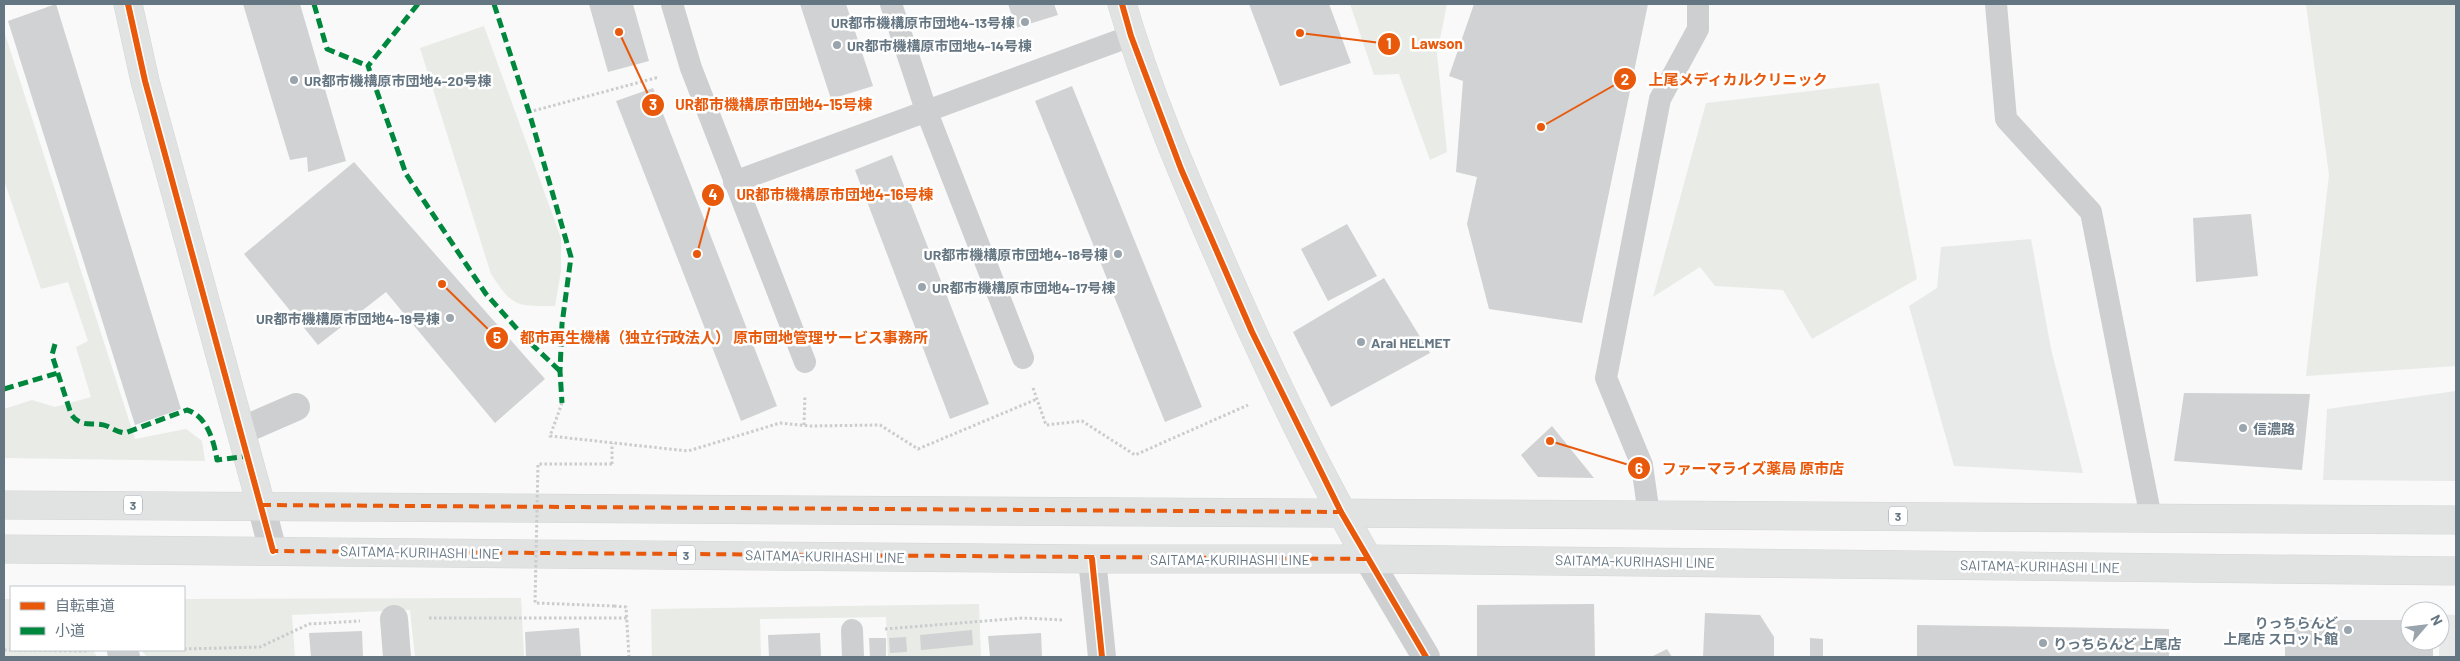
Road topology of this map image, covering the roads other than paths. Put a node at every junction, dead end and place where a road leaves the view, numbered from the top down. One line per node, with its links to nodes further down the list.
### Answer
1 (128, 4): 13 (main road)
2 (672, 4): 9 (lane)
3 (891, 4): 8 (lane)
4 (1122, 4): 7 (main road)
5 (1698, 4): 17 (lane)
6 (1996, 4): 18 (lane)
7 (1131, 36): 8 (lane); 16 (main road)
8 (926, 110): 9 (lane); 10 (lane)
9 (734, 182): 11 (lane)
10 (1023, 358)
11 (805, 362)
12 (296, 407): 13 (street)
13 (241, 431): 15 (main road)
14 (4, 505): 15 (main road, 3)
15 (261, 505): 16 (main road, 3); 21 (street)
16 (1341, 512): 17 (main road, 3); 23 (main road)
17 (1649, 515): 18 (main road, 3)
18 (2151, 518): 19 (main road, 3)
19 (2456, 520)
20 (4, 549): 21 (main road, SAITAMA-KURIHASHI LINE / 3)
21 (273, 551): 22 (main road, SAITAMA-KURIHASHI LINE / 3)
22 (1092, 559): 23 (main road, SAITAMA-KURIHASHI LINE / 3); 29 (street)
23 (1368, 559): 24 (main road, SAITAMA-KURIHASHI LINE / 3); 30 (street)
24 (2456, 571)
25 (394, 619): 27 (street)
26 (852, 630): 28 (lane)
27 (397, 657)
28 (853, 657)
29 (1102, 657)
30 (1426, 657)

